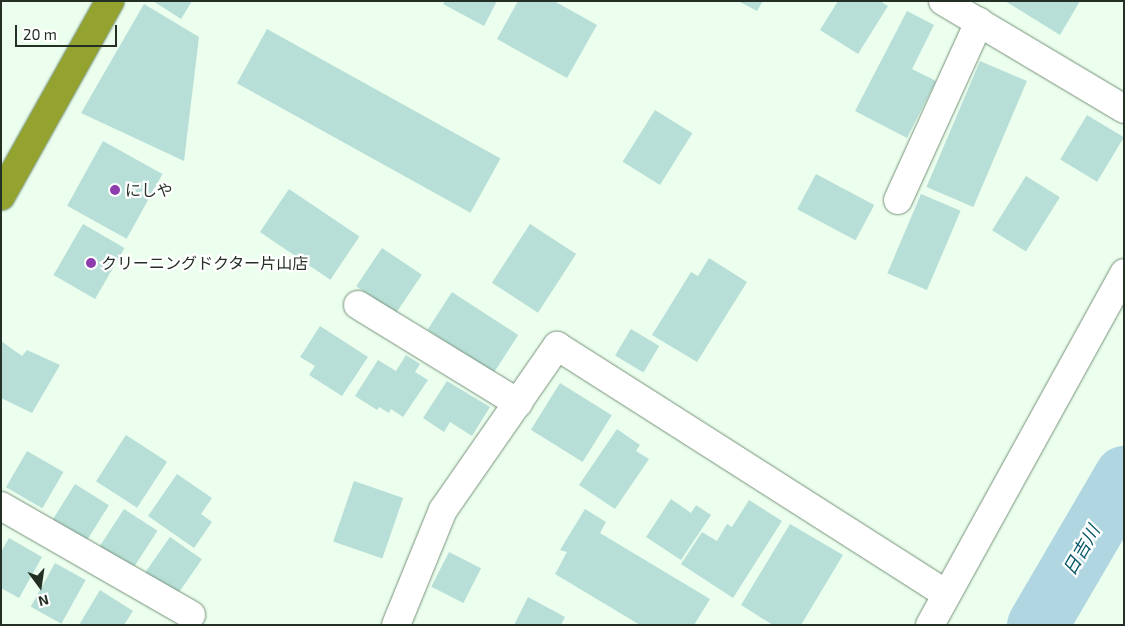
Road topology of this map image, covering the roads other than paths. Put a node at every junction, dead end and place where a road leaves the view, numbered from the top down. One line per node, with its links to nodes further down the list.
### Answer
1 (110, 1): 5 (highway)
2 (943, 1): 3 (street)
3 (979, 22): 4 (street); 6 (street)
4 (1124, 109)
5 (1, 196)
6 (898, 200)
7 (1124, 274): 11 (street)
8 (358, 305): 9 (street)
9 (518, 403): 11 (street); 13 (street)
10 (1, 506): 12 (street)
11 (947, 594): 14 (street)
12 (191, 616)
13 (396, 625)
14 (930, 625)

